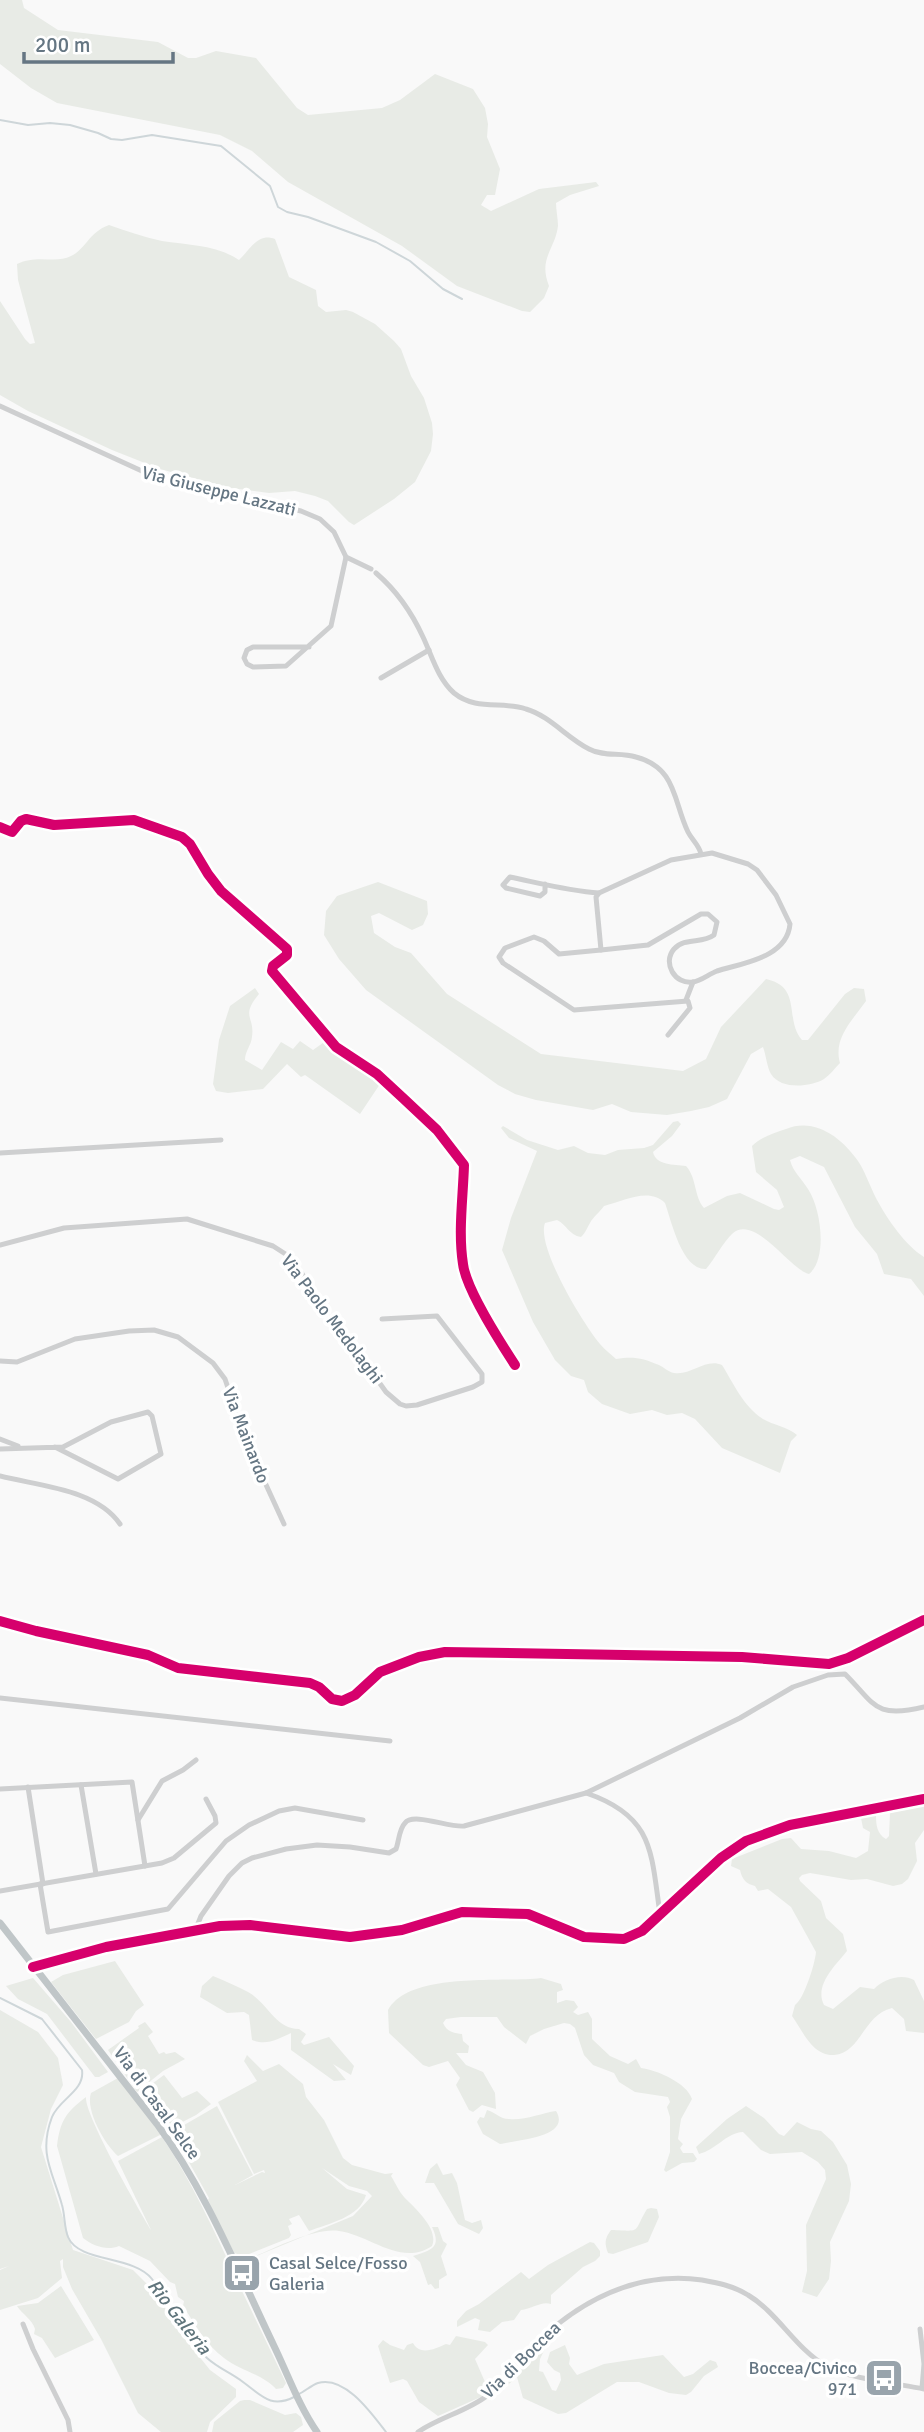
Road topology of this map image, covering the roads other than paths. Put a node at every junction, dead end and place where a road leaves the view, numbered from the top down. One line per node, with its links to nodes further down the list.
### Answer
1 (0, 406): 2 (street, Via Giuseppe Lazzati)
2 (346, 557): 3 (street); 4 (street)
3 (309, 647): 3 (street)
4 (429, 650): 5 (street); 7 (street)
5 (381, 678)
6 (0, 827): 19 (street)
7 (701, 854): 9 (street); 11 (street)
8 (545, 884): 8 (street); 9 (street)
9 (599, 892): 10 (street)
10 (601, 950): 11 (street); 12 (street)
11 (693, 982): 12 (street)
12 (686, 1000): 13 (street)
13 (668, 1035)
14 (221, 1140): 15 (street)
15 (0, 1153)
16 (0, 1245): 17 (street, Via Paolo Medolaghi)
17 (382, 1319)
18 (0, 1361): 26 (street, Via Mainardo)
19 (514, 1365)
20 (0, 1439): 22 (street)
21 (55, 1447): 21 (street); 22 (street)
22 (21, 1448): 23 (street)
23 (0, 1449)
24 (0, 1476): 25 (street)
25 (120, 1524)
26 (284, 1524)
27 (924, 1620): 29 (street)
28 (0, 1621): 29 (street)
29 (829, 1664): 30 (street)
30 (829, 1674): 32 (street); 38 (street)
31 (0, 1698): 33 (street)
32 (924, 1707)
33 (390, 1741)
34 (196, 1760): 41 (street)
35 (81, 1785): 36 (street); 41 (street); 44 (street)
36 (28, 1787): 37 (street); 45 (street)
37 (0, 1789)
38 (586, 1793): 47 (street); 49 (street)
39 (206, 1799): 43 (street)
40 (924, 1799): 47 (street)
41 (138, 1820): 43 (street)
42 (363, 1820): 45 (street)
43 (145, 1866): 44 (street)
44 (96, 1874): 45 (street)
45 (41, 1884): 46 (street)
46 (0, 1891)
47 (660, 1914): 49 (street)
48 (0, 1923): 50 (main road, Via di Casal Selce)
49 (195, 1931): 50 (street)
50 (33, 1967): 55 (main road, Via di Casal Selce)
51 (23, 2324): 54 (street)
52 (920, 2329): 53 (street)
53 (923, 2389): 56 (street, Via di Boccea)
54 (70, 2432)
55 (317, 2432)
56 (418, 2432)

